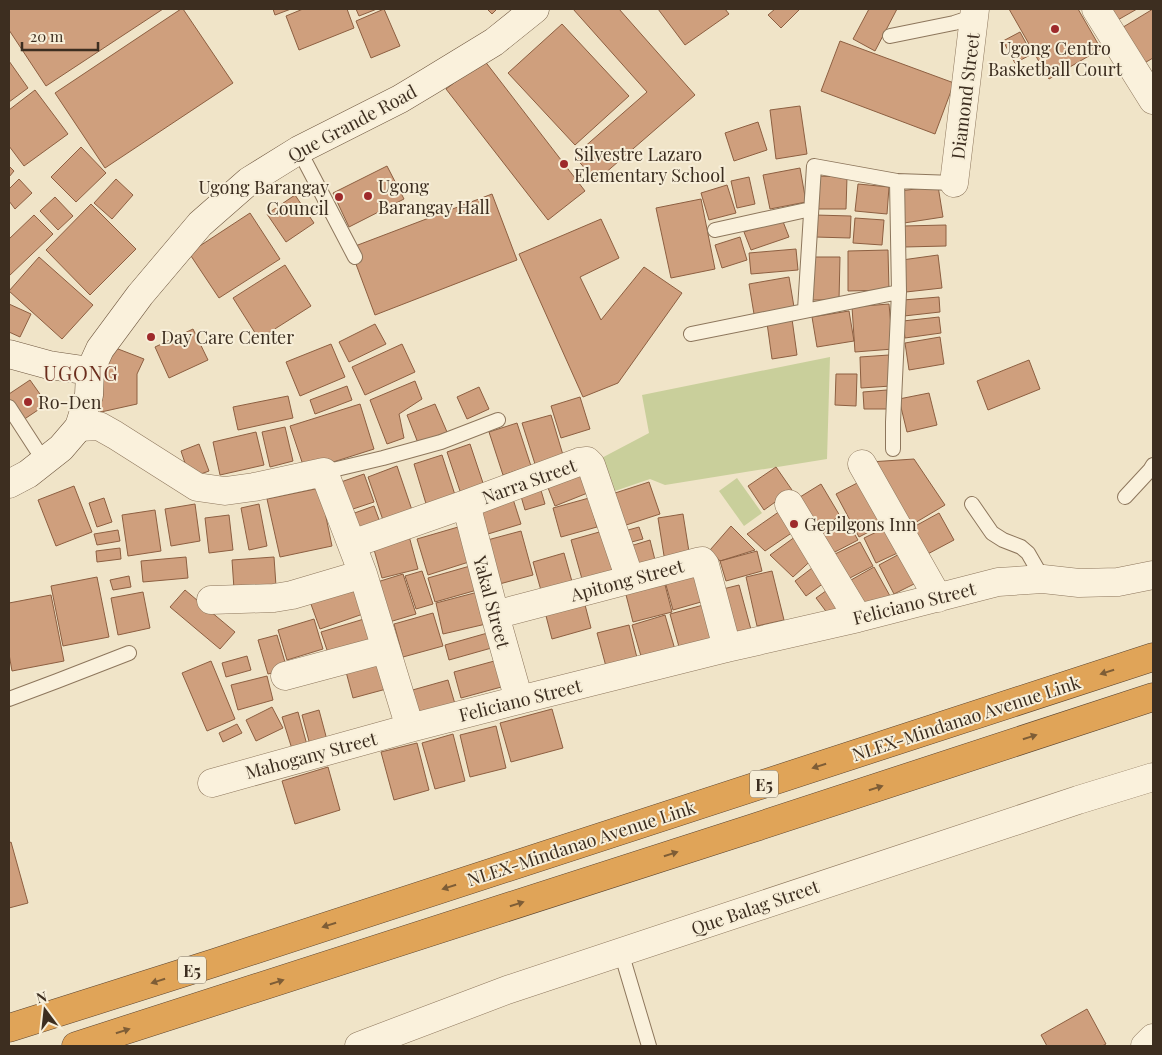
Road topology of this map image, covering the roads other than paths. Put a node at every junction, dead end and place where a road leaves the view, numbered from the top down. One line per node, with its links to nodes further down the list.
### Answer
1 (535, 9): 6 (street, Que Grande Road)
2 (1096, 9): 5 (street)
3 (975, 13): 4 (lane); 8 (street, Diamond Street)
4 (890, 36)
5 (1153, 100)
6 (299, 150): 11 (lane); 16 (street, Que Grande Road)
7 (897, 181): 8 (lane); 9 (lane); 12 (lane)
8 (954, 183)
9 (811, 209): 10 (lane); 13 (lane)
10 (715, 230)
11 (355, 257)
12 (899, 292): 13 (lane); 20 (lane)
13 (805, 310): 14 (lane)
14 (691, 334)
15 (9, 354): 16 (street)
16 (90, 370): 19 (street, Que Grande Road)
17 (9, 406): 21 (lane)
18 (498, 420): 24 (lane)
19 (79, 427): 21 (street, Que Grande Road); 24 (street)
20 (893, 449)
21 (44, 462): 25 (street, Que Grande Road)
22 (862, 464): 35 (street)
23 (1153, 465): 26 (lane)
24 (324, 472): 30 (street)
25 (9, 484)
26 (1125, 497)
27 (466, 504): 30 (street, Narra Street); 33 (street, Narra Street); 37 (street, Yakal Street)
28 (789, 504): 38 (street)
29 (972, 504): 34 (lane)
30 (352, 544): 31 (street)
31 (363, 574): 36 (street); 40 (street)
32 (1153, 575): 34 (street, Feliciano Street)
33 (630, 579): 37 (street, Apitong Street); 39 (street, Apitong Street)
34 (1043, 579): 35 (street, Feliciano Street)
35 (938, 598): 38 (street, Feliciano Street)
36 (212, 600)
37 (495, 615): 46 (street, Yakal Street)
38 (858, 618): 39 (street, Feliciano Street)
39 (726, 648): 46 (street, Feliciano Street)
40 (386, 649): 43 (street); 47 (street)
41 (129, 653): 45 (lane)
42 (1153, 657): 51 (highway, NLEX-Mindanao Avenue Link / E5, one-way to 51)
43 (285, 676)
44 (1153, 697): 53 (highway, E5, one-way to 44)
45 (9, 698)
46 (519, 700): 47 (street, Feliciano Street)
47 (410, 728): 49 (street, Mahogany Street)
48 (1153, 777): 50 (street, Que Balag Street)
49 (212, 783)
50 (621, 952): 54 (street, Que Balag Street); 55 (lane)
51 (9, 1028)
52 (1153, 1038): 56 (street)
53 (76, 1046)
54 (359, 1046)
55 (649, 1046)
56 (1144, 1046)

